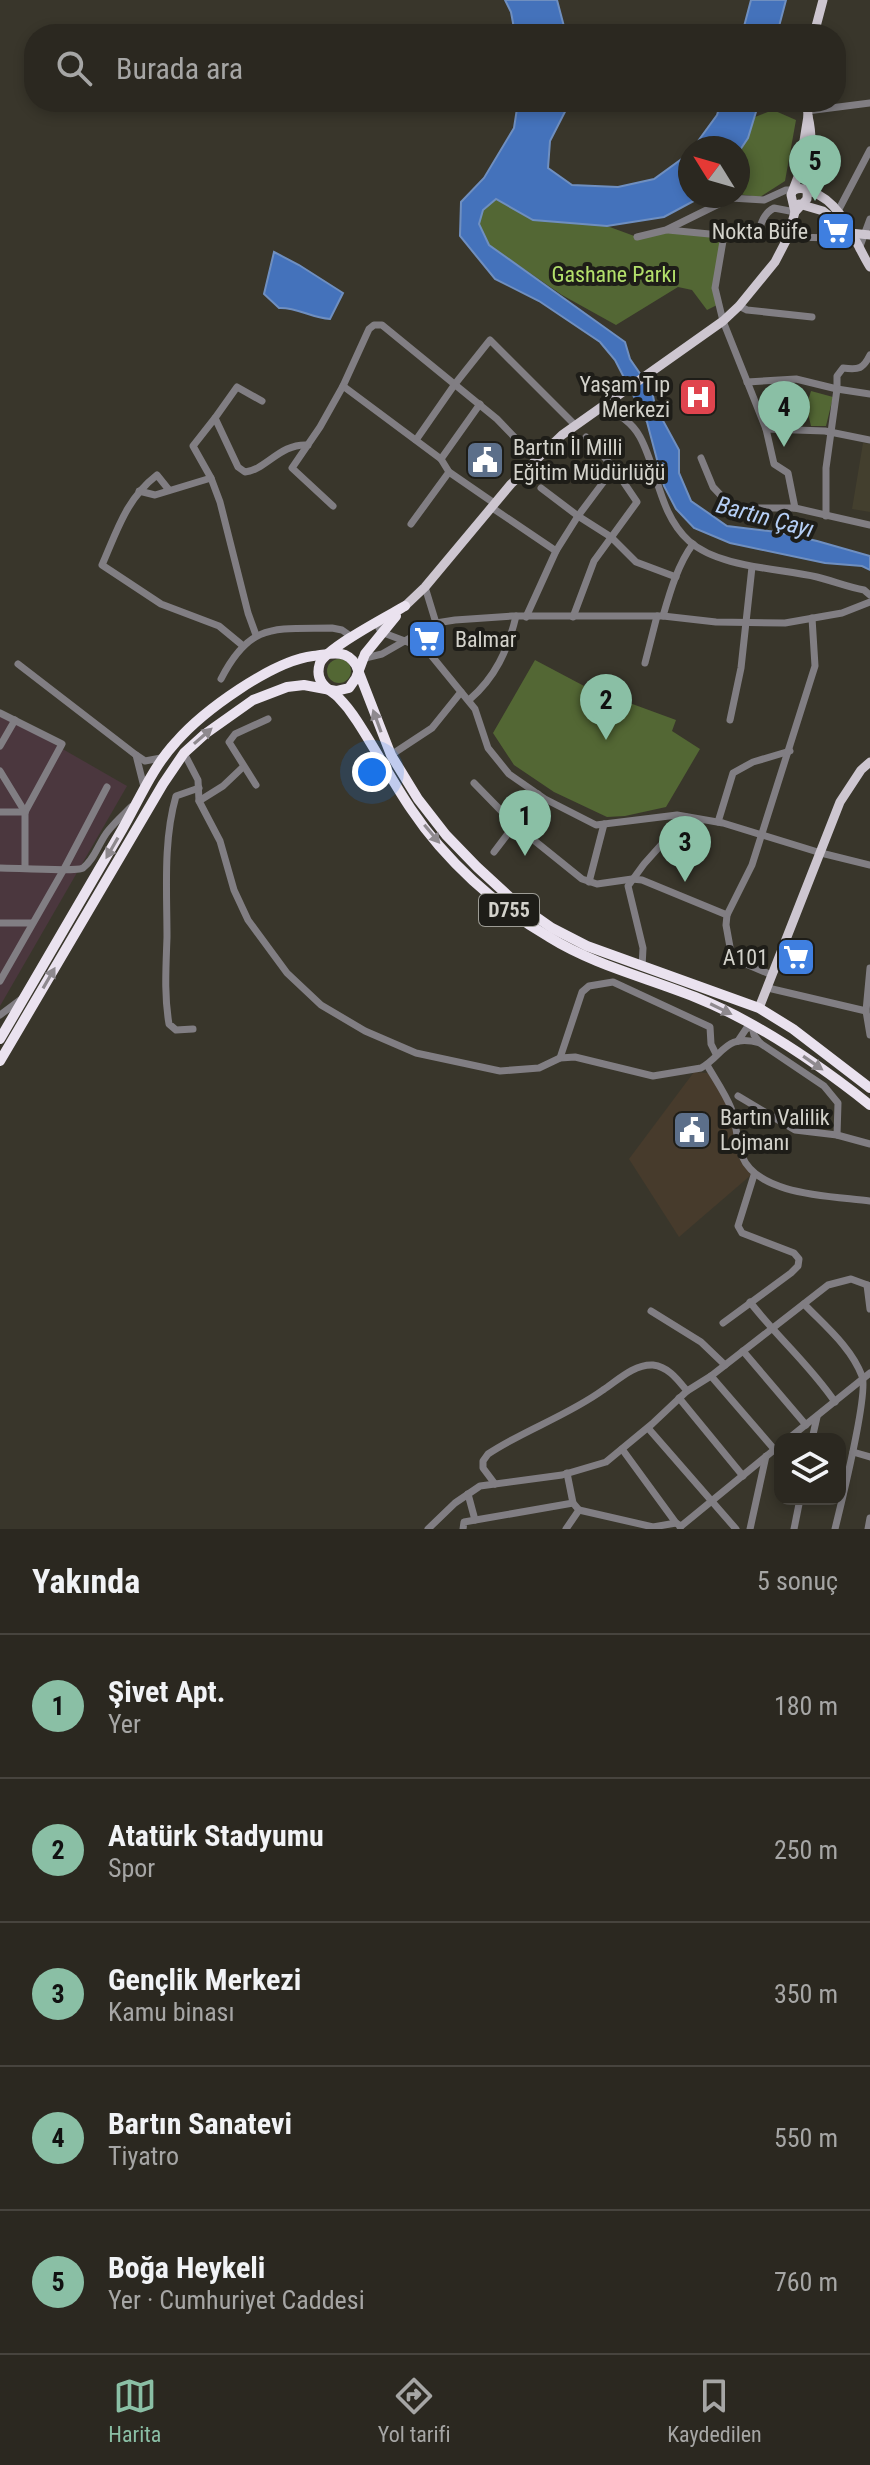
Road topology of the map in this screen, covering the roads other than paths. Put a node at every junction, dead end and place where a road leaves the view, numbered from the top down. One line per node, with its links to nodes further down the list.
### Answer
1 (823, 0): 2 (main road)
2 (817, 24)
3 (870, 103): 4 (street)
4 (846, 106)
5 (807, 112): 9 (main road)
6 (807, 112): 11 (main road)
7 (870, 150): 8 (street)
8 (867, 164): 13 (street)
9 (807, 191): 11 (main road); 13 (main road)
10 (764, 200): 11 (street); 12 (street); 16 (street)
11 (796, 202): 12 (street); 15 (main road); 21 (main road)
12 (768, 211): 19 (street)
13 (838, 211): 15 (street); 17 (main road)
14 (870, 219): 18 (street)
15 (841, 226): 17 (main road)
16 (666, 230): 19 (street); 20 (street)
17 (850, 233): 18 (main road); 21 (street); 22 (main road)
18 (867, 234): 22 (street)
19 (724, 235): 26 (street)
20 (637, 237)
21 (788, 237): 24 (main road)
22 (859, 249): 23 (main road)
23 (870, 267)
24 (739, 306): 25 (street); 26 (main road)
25 (812, 317)
26 (723, 321): 28 (street); 35 (main road)
27 (870, 355): 31 (street)
28 (747, 382): 31 (street); 38 (street)
29 (455, 384): 30 (street); 34 (street); 37 (street); 41 (street)
30 (343, 386): 41 (street); 44 (street)
31 (837, 389): 32 (street); 39 (street)
32 (870, 394)
33 (262, 401): 36 (street)
34 (480, 404): 43 (street); 46 (street)
35 (604, 406): 37 (main road); 61 (street)
36 (215, 418): 44 (street); 49 (street)
37 (575, 425): 53 (main road)
38 (766, 429): 39 (street); 55 (street)
39 (832, 432): 42 (street); 57 (street)
40 (586, 437): 47 (street)
41 (416, 440): 46 (street)
42 (870, 440)
43 (521, 444)
44 (308, 445): 54 (street)
45 (701, 458): 55 (street)
46 (441, 459): 48 (street)
47 (614, 468): 56 (street); 60 (street)
48 (449, 472): 53 (street); 58 (street)
49 (211, 478): 51 (street); 77 (street)
50 (541, 488): 56 (street)
51 (169, 490): 52 (street); 52 (street)
52 (139, 491): 80 (street)
53 (493, 505): 62 (street); 65 (main road)
54 (333, 506)
55 (795, 508): 57 (street)
56 (578, 516): 60 (street); 62 (street)
57 (826, 516): 59 (street)
58 (411, 524)
59 (870, 525)
60 (611, 537): 64 (street); 72 (street)
61 (693, 544): 63 (street); 64 (street)
62 (556, 551): 71 (street)
63 (752, 567): 66 (street); 74 (street)
64 (676, 577): 70 (street)
65 (425, 587): 68 (main road); 75 (street)
66 (870, 595)
67 (870, 602): 73 (street)
68 (405, 606): 76 (highway)
69 (516, 616): 71 (street); 75 (street); 89 (street)
70 (660, 616): 72 (street); 74 (street); 83 (street)
71 (526, 617): 72 (street)
72 (573, 617)
73 (812, 618): 74 (street); 95 (street)
74 (746, 622): 93 (street)
75 (436, 623): 79 (street)
76 (384, 628): 78 (highway); 79 (street); 82 (highway)
77 (256, 635): 78 (street); 80 (street)
78 (352, 637): 81 (highway)
79 (406, 640): 82 (street); 88 (street)
80 (242, 645): 86 (street)
81 (330, 654): 82 (highway); 87 (highway); 99 (highway)
82 (357, 659): 85 (highway)
83 (645, 663)
84 (18, 664): 97 (street)
85 (357, 671): 87 (highway); 98 (highway, D755, one-way to 85)
86 (221, 679)
87 (330, 690): 96 (highway, one-way to 87); 140 (highway, D755, one-way to 140)
88 (461, 692): 89 (street); 98 (street)
89 (469, 700): 108 (street)
90 (0, 713): 92 (street)
91 (268, 719): 101 (street)
92 (15, 720): 94 (street); 112 (street)
93 (730, 720)
94 (0, 746)
95 (790, 751): 114 (street); 117 (street)
96 (184, 753): 107 (street); 144 (highway, one-way to 96)
97 (136, 755): 99 (street); 106 (street)
98 (391, 755): 131 (highway, D755)
99 (164, 757): 106 (highway)
100 (870, 762): 119 (main road)
101 (243, 767): 104 (street); 110 (street)
102 (0, 771): 112 (street)
103 (474, 783): 116 (street)
104 (256, 785)
105 (107, 787): 123 (street)
106 (144, 787): 109 (highway)
107 (199, 788): 110 (street); 141 (street)
108 (538, 794): 115 (street); 116 (street)
109 (138, 800): 123 (street); 136 (highway, one-way to 136)
110 (199, 801): 148 (street)
111 (0, 812): 112 (street)
112 (25, 812): 121 (street)
113 (686, 817): 114 (street); 115 (street); 124 (street)
114 (718, 822): 117 (street)
115 (604, 824): 125 (street)
116 (515, 825): 118 (street); 125 (street)
117 (762, 835): 119 (street); 126 (street)
118 (494, 852)
119 (821, 853): 120 (street); 133 (main road)
120 (870, 865)
121 (25, 867): 122 (street); 123 (street)
122 (0, 868)
123 (64, 869): 128 (street)
124 (632, 879): 125 (street); 126 (street); 131 (street)
125 (589, 882)
126 (727, 915): 133 (street)
127 (0, 923): 128 (street)
128 (32, 923): 130 (street)
129 (0, 960): 130 (street)
130 (10, 960): 134 (street)
131 (642, 967): 137 (highway, D755)
132 (870, 968): 138 (street)
133 (772, 975): 135 (main road)
134 (0, 981)
135 (768, 988): 137 (main road); 138 (street)
136 (25, 996): 139 (street); 144 (highway)
137 (759, 1008): 140 (highway); 151 (highway, D755)
138 (866, 1011): 142 (street)
139 (0, 1015)
140 (752, 1026): 143 (street); 145 (street); 153 (highway, D755, one-way to 153)
141 (193, 1029)
142 (870, 1032)
143 (738, 1041): 145 (street); 147 (street)
144 (5, 1042): 146 (street); 149 (highway)
145 (760, 1043): 154 (street)
146 (0, 1053)
147 (716, 1054): 148 (street); 150 (street)
148 (560, 1058): 150 (street)
149 (0, 1061)
150 (707, 1065): 156 (street)
151 (870, 1088)
152 (738, 1096): 154 (street)
153 (870, 1105)
154 (837, 1135): 155 (street)
155 (870, 1144)
156 (754, 1175): 157 (street); 159 (street)
157 (870, 1201)
158 (869, 1286): 160 (street); 161 (street)
159 (750, 1302): 163 (street); 164 (street)
160 (804, 1304): 164 (street); 168 (street)
161 (870, 1309)
162 (651, 1311): 166 (street)
163 (723, 1323)
164 (771, 1329): 165 (street); 171 (street)
165 (743, 1351): 166 (street); 175 (street)
166 (725, 1365): 167 (street)
167 (711, 1376): 169 (street); 179 (street)
168 (868, 1377): 171 (street); 172 (street)
169 (687, 1391): 170 (street); 187 (street)
170 (679, 1398): 176 (street); 186 (street)
171 (835, 1402): 173 (street)
172 (859, 1414): 174 (street); 182 (street)
173 (817, 1415): 175 (street); 178 (street)
174 (870, 1416)
175 (806, 1425): 177 (street)
176 (648, 1428): 180 (street); 189 (street)
177 (796, 1433)
178 (813, 1433)
179 (774, 1444)
180 (622, 1449): 185 (street); 195 (street)
181 (774, 1449): 183 (street)
182 (853, 1452): 184 (street); 202 (street)
183 (766, 1456): 186 (street); 200 (street)
184 (870, 1457)
185 (567, 1473): 187 (street); 190 (street)
186 (743, 1476): 189 (street)
187 (495, 1484): 188 (street)
188 (468, 1494): 194 (street); 196 (street)
189 (712, 1502): 195 (street); 199 (street)
190 (573, 1503): 192 (street); 194 (street)
191 (799, 1505): 201 (street)
192 (579, 1510): 195 (street); 198 (street)
193 (870, 1518): 203 (street)
194 (475, 1520): 197 (street)
195 (679, 1526)
196 (428, 1529)
197 (463, 1529)
198 (566, 1529)
199 (736, 1529)
200 (750, 1529)
201 (794, 1529)
202 (835, 1529)
203 (868, 1529)

